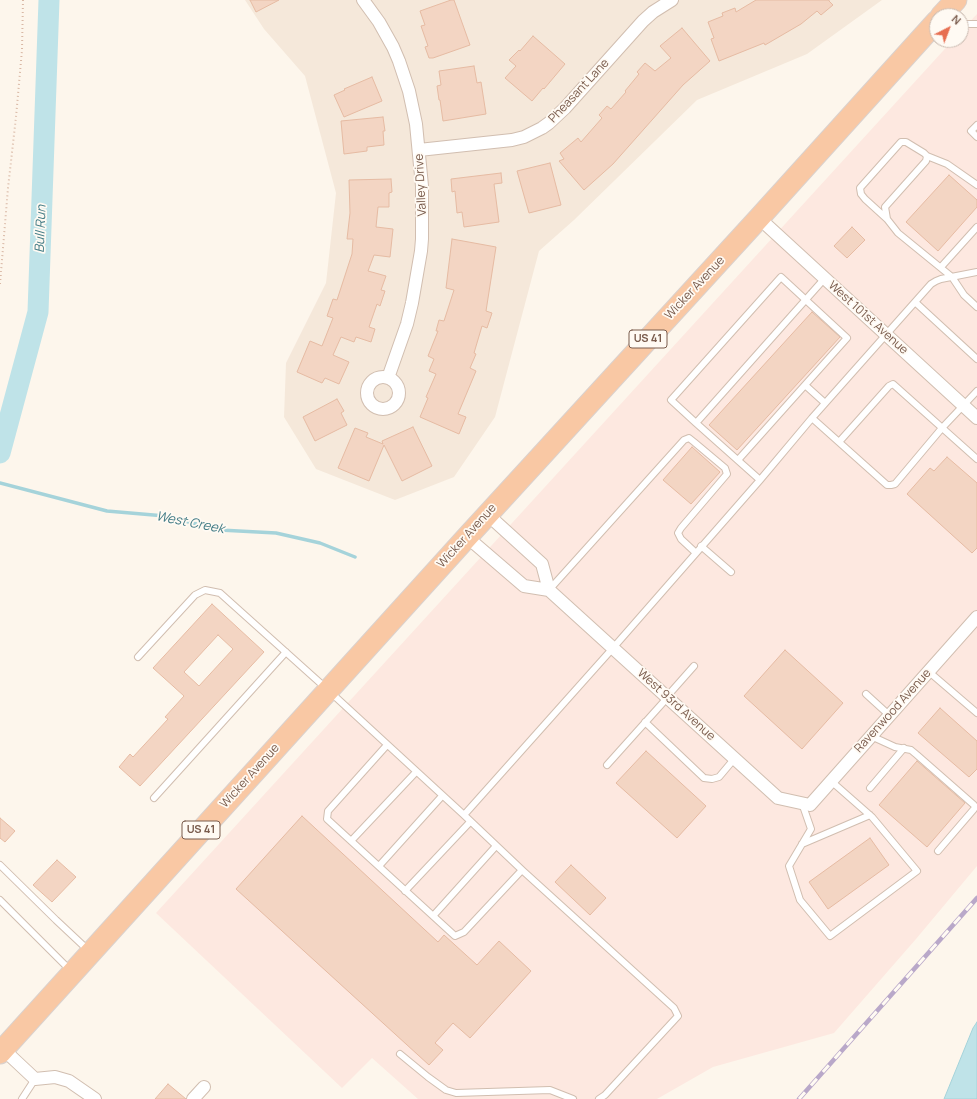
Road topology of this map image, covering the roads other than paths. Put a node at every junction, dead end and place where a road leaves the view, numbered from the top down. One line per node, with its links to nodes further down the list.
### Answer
1 (364, 0): 8 (street, Valley Drive)
2 (672, 0): 8 (street, Pheasant Lane)
3 (956, 0): 4 (highway, Wicker Avenue / US 41)
4 (949, 8)
5 (929, 31): 11 (highway, Wicker Avenue / US 41)
6 (977, 125): 7 (lane)
7 (977, 137)
8 (419, 150): 23 (street, Valley Drive)
9 (927, 156): 10 (lane); 12 (lane); 12 (lane)
10 (977, 185)
11 (759, 218): 17 (street, West 101st Avenue); 36 (highway, Wicker Avenue / US 41)
12 (887, 218): 14 (lane)
13 (977, 227): 14 (lane)
14 (941, 267): 16 (lane)
15 (977, 272): 16 (lane)
16 (952, 277): 19 (lane); 20 (lane)
17 (825, 278): 18 (lane); 21 (street, West 101st Avenue)
18 (806, 300): 24 (lane); 30 (lane); 30 (lane)
19 (915, 302): 21 (lane); 22 (lane)
20 (977, 307)
21 (886, 335): 26 (lane); 27 (street, West 101st Avenue)
22 (977, 359)
23 (388, 378)
24 (805, 385): 26 (lane); 34 (lane)
25 (977, 391): 27 (lane)
26 (825, 403): 28 (lane)
27 (963, 405): 29 (street, West 101st Avenue); 31 (lane)
28 (812, 418): 32 (lane); 35 (lane)
29 (977, 418)
30 (696, 422): 34 (lane)
31 (942, 428): 32 (lane); 32 (lane); 33 (lane)
32 (839, 442)
33 (977, 459)
34 (738, 460): 35 (lane)
35 (760, 480): 38 (lane)
36 (487, 514): 37 (highway, Wicker Avenue / US 41); 41 (street)
37 (466, 536): 41 (street); 48 (highway, Wicker Avenue / US 41)
38 (701, 546): 39 (lane); 40 (lane)
39 (696, 553): 41 (lane); 43 (lane)
40 (732, 572)
41 (550, 590): 43 (street, West 93rd Avenue)
42 (977, 616): 47 (street, Ravenwood Avenue)
43 (613, 648): 50 (street, West 93rd Avenue); 65 (lane)
44 (286, 652): 45 (lane); 48 (lane); 63 (lane)
45 (138, 657)
46 (694, 666): 50 (lane)
47 (928, 671): 51 (lane); 52 (street, Ravenwood Avenue)
48 (328, 690): 55 (lane); 78 (highway, Wicker Avenue / US 41)
49 (866, 694): 52 (lane)
50 (668, 697): 53 (lane); 57 (street, West 93rd Avenue)
51 (977, 713)
52 (889, 715): 54 (street, Ravenwood Avenue)
53 (645, 722): 57 (lane); 58 (lane)
54 (871, 736): 56 (lane); 60 (street, Ravenwood Avenue)
55 (387, 745): 59 (lane); 68 (lane)
56 (904, 748): 61 (lane); 71 (lane)
57 (735, 758): 64 (street, West 93rd Avenue)
58 (607, 765)
59 (416, 772): 62 (lane); 68 (lane)
60 (831, 781): 64 (street, Ravenwood Avenue); 66 (lane)
61 (870, 788)
62 (442, 796): 65 (lane); 73 (lane)
63 (154, 798)
64 (806, 804): 69 (lane)
65 (464, 815): 67 (lane)
66 (870, 815): 69 (lane); 69 (lane)
67 (470, 822): 70 (lane); 75 (lane)
68 (351, 841): 73 (lane)
69 (802, 844)
70 (496, 846): 74 (lane); 77 (lane)
71 (938, 851)
72 (0, 865): 78 (lane)
73 (379, 866): 75 (lane)
74 (522, 870): 77 (lane); 88 (lane)
75 (405, 891): 77 (lane)
76 (0, 900): 79 (lane)
77 (433, 916)
78 (91, 952): 79 (highway, Wicker Avenue / US 41)
79 (72, 973): 80 (highway, Wicker Avenue / US 41)
80 (2, 1051): 82 (street)
81 (400, 1054): 87 (lane)
82 (35, 1079): 84 (lane); 85 (street)
83 (204, 1088): 86 (street)
84 (22, 1099)
85 (95, 1099)
86 (193, 1099)
87 (573, 1099)
88 (599, 1099)

